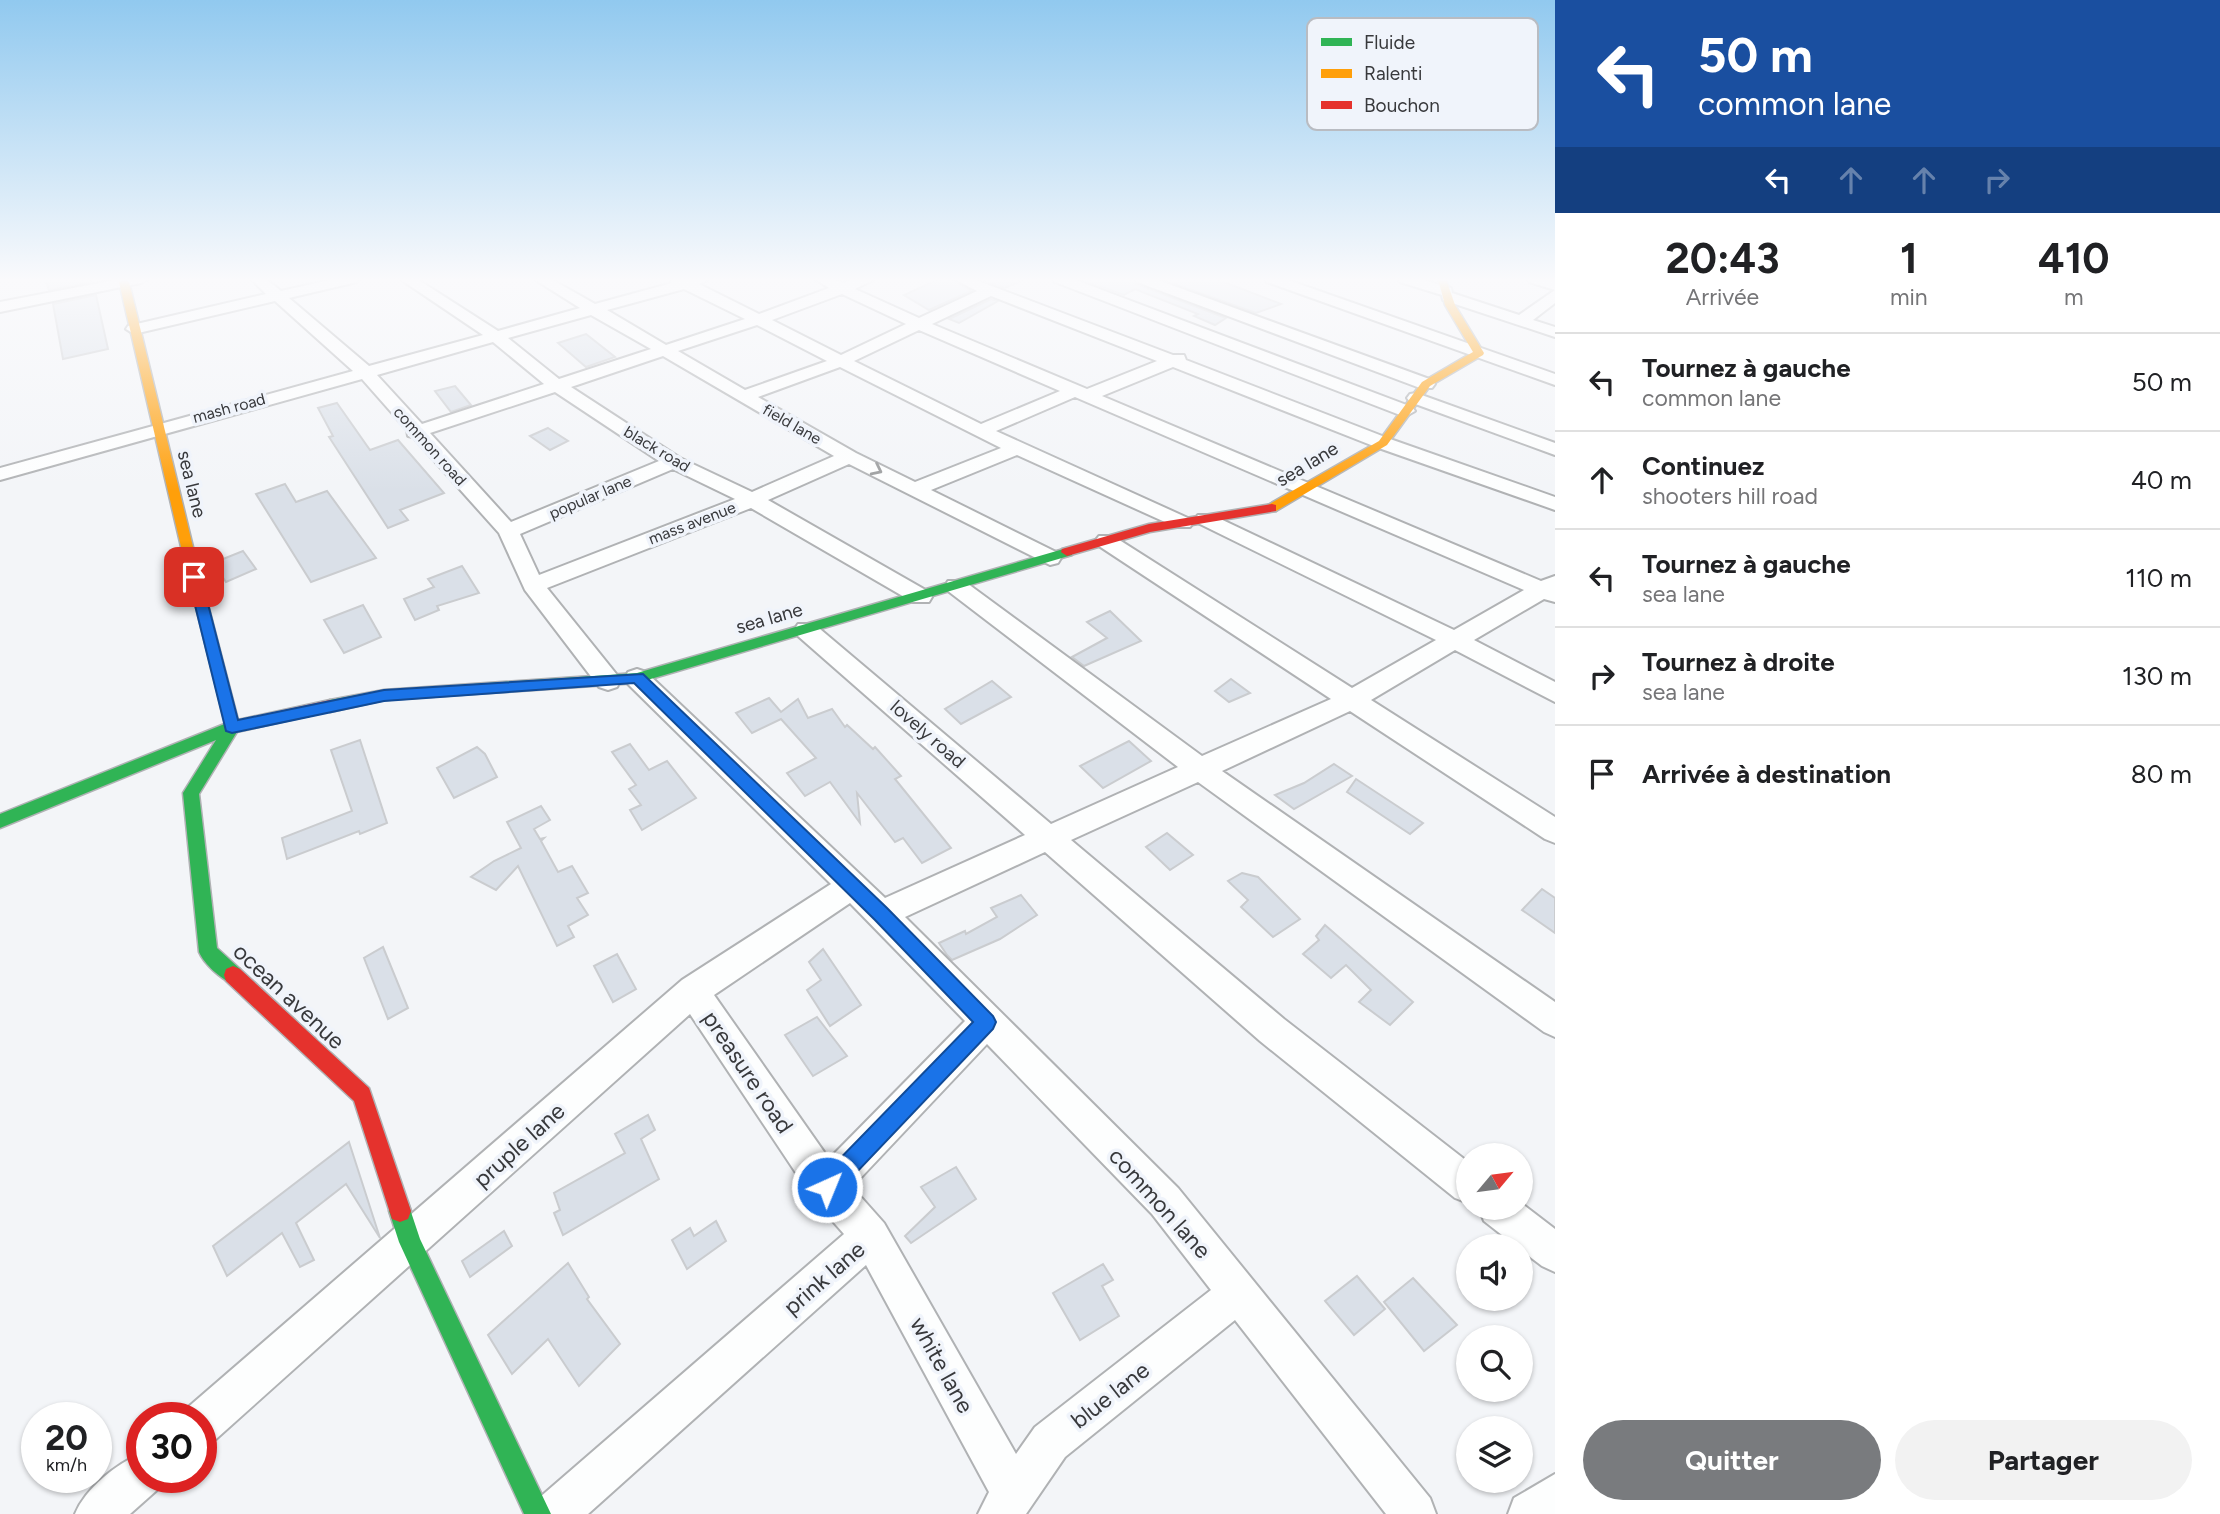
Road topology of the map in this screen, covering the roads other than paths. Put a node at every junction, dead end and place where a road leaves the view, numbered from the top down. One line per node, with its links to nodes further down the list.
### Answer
1 (139, 350): 25 (street, sea lane)
2 (340, 350): 19 (street, common road)
3 (449, 350): 19 (street, mash road)
4 (513, 350): 21 (street, black road)
5 (661, 350): 21 (street)
6 (664, 350): 23 (street, field lane)
7 (815, 350): 18 (street)
8 (865, 350): 18 (street)
9 (979, 350): 22 (street)
10 (1142, 350): 17 (street)
11 (1208, 350): 17 (street)
12 (1247, 350): 24 (street)
13 (1319, 350): 24 (street)
14 (1470, 350): 16 (street)
15 (1477, 350): 16 (street)
16 (1479, 353): 20 (street); 24 (street, sea lane)
17 (1171, 361): 22 (street); 28 (street)
18 (839, 362): 23 (street); 26 (street)
19 (365, 372): 25 (street, mash road); 27 (street, common road)
20 (1555, 380)
21 (556, 385): 27 (street); 32 (street, black road)
22 (1081, 393): 26 (street); 34 (street)
23 (744, 396): 31 (street, field lane)
24 (1416, 398): 28 (street, sea lane); 30 (street)
25 (157, 428): 33 (street, mash road); 52 (street, sea lane)
26 (980, 431): 29 (street)
27 (415, 432): 39 (street, common road)
28 (1383, 443): 34 (street, sea lane); 37 (street)
29 (1017, 448): 35 (street); 38 (street)
30 (1555, 449)
31 (849, 457): 35 (street, field lane, one-way to 35); 36 (street, mass avenue)
32 (673, 462): 36 (street, black road); 39 (street, popular lane)
33 (0, 474)
34 (1308, 488): 38 (street, sea lane); 44 (street)
35 (916, 489): 41 (street, field lane)
36 (752, 500): 42 (street, mass avenue); 45 (street, black road)
37 (1555, 504)
38 (1194, 521): 40 (street, sea lane); 47 (street)
39 (508, 531): 42 (street)
40 (1106, 541): 41 (street, sea lane); 51 (street)
41 (1050, 558): 43 (street, sea lane)
42 (533, 585): 49 (street)
43 (956, 586): 45 (street, sea lane); 53 (street)
44 (1552, 589): 47 (street)
45 (921, 597): 46 (street, sea lane)
46 (806, 630): 48 (street, sea lane); 56 (street, lovely road)
47 (1457, 641): 50 (street); 51 (street)
48 (637, 678): 49 (street, sea lane); 57 (street, common lane)
49 (607, 681): 52 (street, sea lane)
50 (1555, 693)
51 (1349, 701): 53 (street); 55 (street)
52 (232, 727): 54 (street); 66 (street, ocean avenue)
53 (1201, 770): 56 (street); 60 (street)
54 (0, 821)
55 (1555, 831)
56 (1050, 839): 58 (street); 62 (street, lovely road)
57 (852, 886): 58 (street, common lane); 59 (street, pruple lane)
58 (881, 914): 61 (street, common lane)
59 (693, 991): 63 (street, preasure road); 66 (street, pruple lane)
60 (1555, 1021)
61 (986, 1022): 63 (street); 68 (street, common lane)
62 (1456, 1176)
63 (827, 1187): 65 (street, prink lane)
64 (1512, 1220): 67 (street)
65 (871, 1236): 72 (street, white lane); 75 (street, prink lane)
66 (410, 1242): 69 (street, pruple lane); 74 (street, ocean avenue)
67 (1555, 1253)
68 (1238, 1293): 72 (street, blue lane); 76 (street, common lane)
69 (217, 1410)
70 (126, 1489): 73 (street)
71 (1555, 1496): 77 (street)
72 (1007, 1504)
73 (97, 1514)
74 (538, 1514)
75 (555, 1514)
76 (1413, 1514)
77 (1530, 1514)

